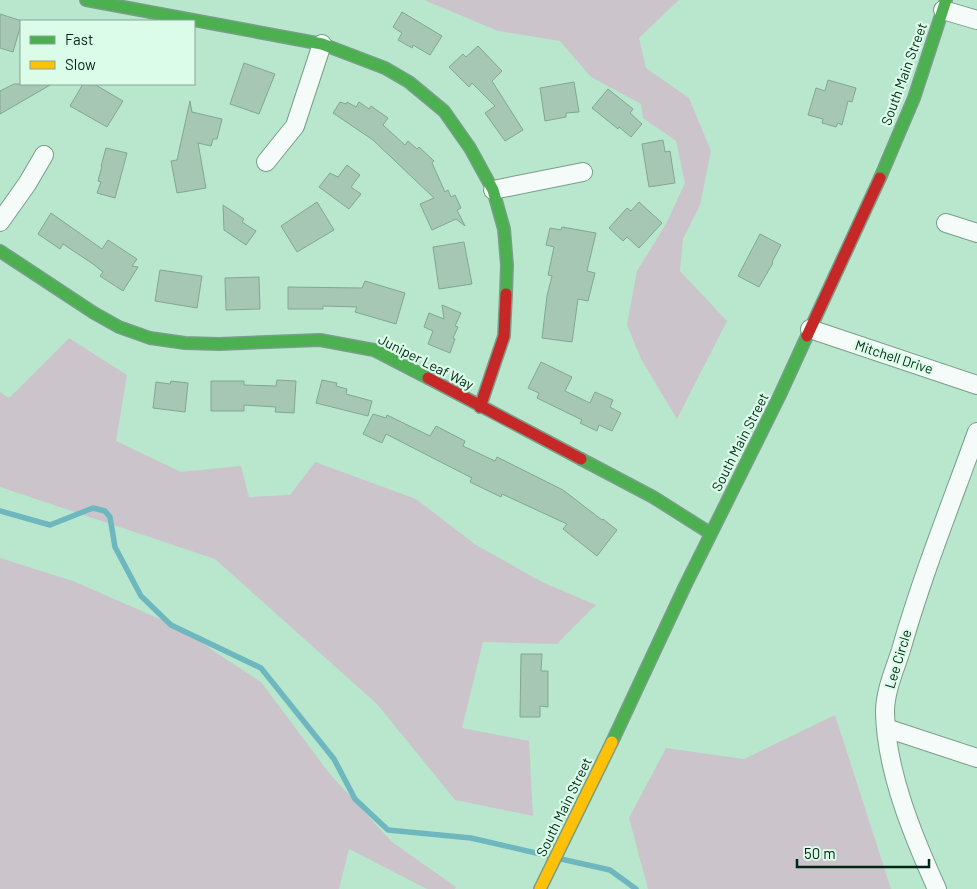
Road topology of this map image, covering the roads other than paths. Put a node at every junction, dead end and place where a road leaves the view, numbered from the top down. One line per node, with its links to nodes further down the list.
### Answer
1 (86, 0): 3 (street)
2 (945, 5): 5 (street); 15 (street, South Main Street)
3 (193, 20)
4 (195, 20): 6 (street)
5 (977, 20)
6 (322, 44): 8 (street); 10 (street)
7 (44, 155): 11 (street)
8 (266, 162)
9 (583, 172): 10 (street)
10 (493, 190): 17 (street)
11 (0, 222)
12 (946, 223): 13 (street)
13 (977, 232)
14 (0, 251): 17 (street, Juniper Leaf Way)
15 (810, 329): 16 (street, Mitchell Drive); 19 (street, South Main Street)
16 (977, 385)
17 (480, 407): 19 (street, Juniper Leaf Way)
18 (977, 432): 20 (street, Lee Circle)
19 (710, 533): 22 (street, South Main Street)
20 (886, 728): 21 (street); 23 (street, Lee Circle)
21 (977, 758)
22 (540, 889)
23 (937, 889)

